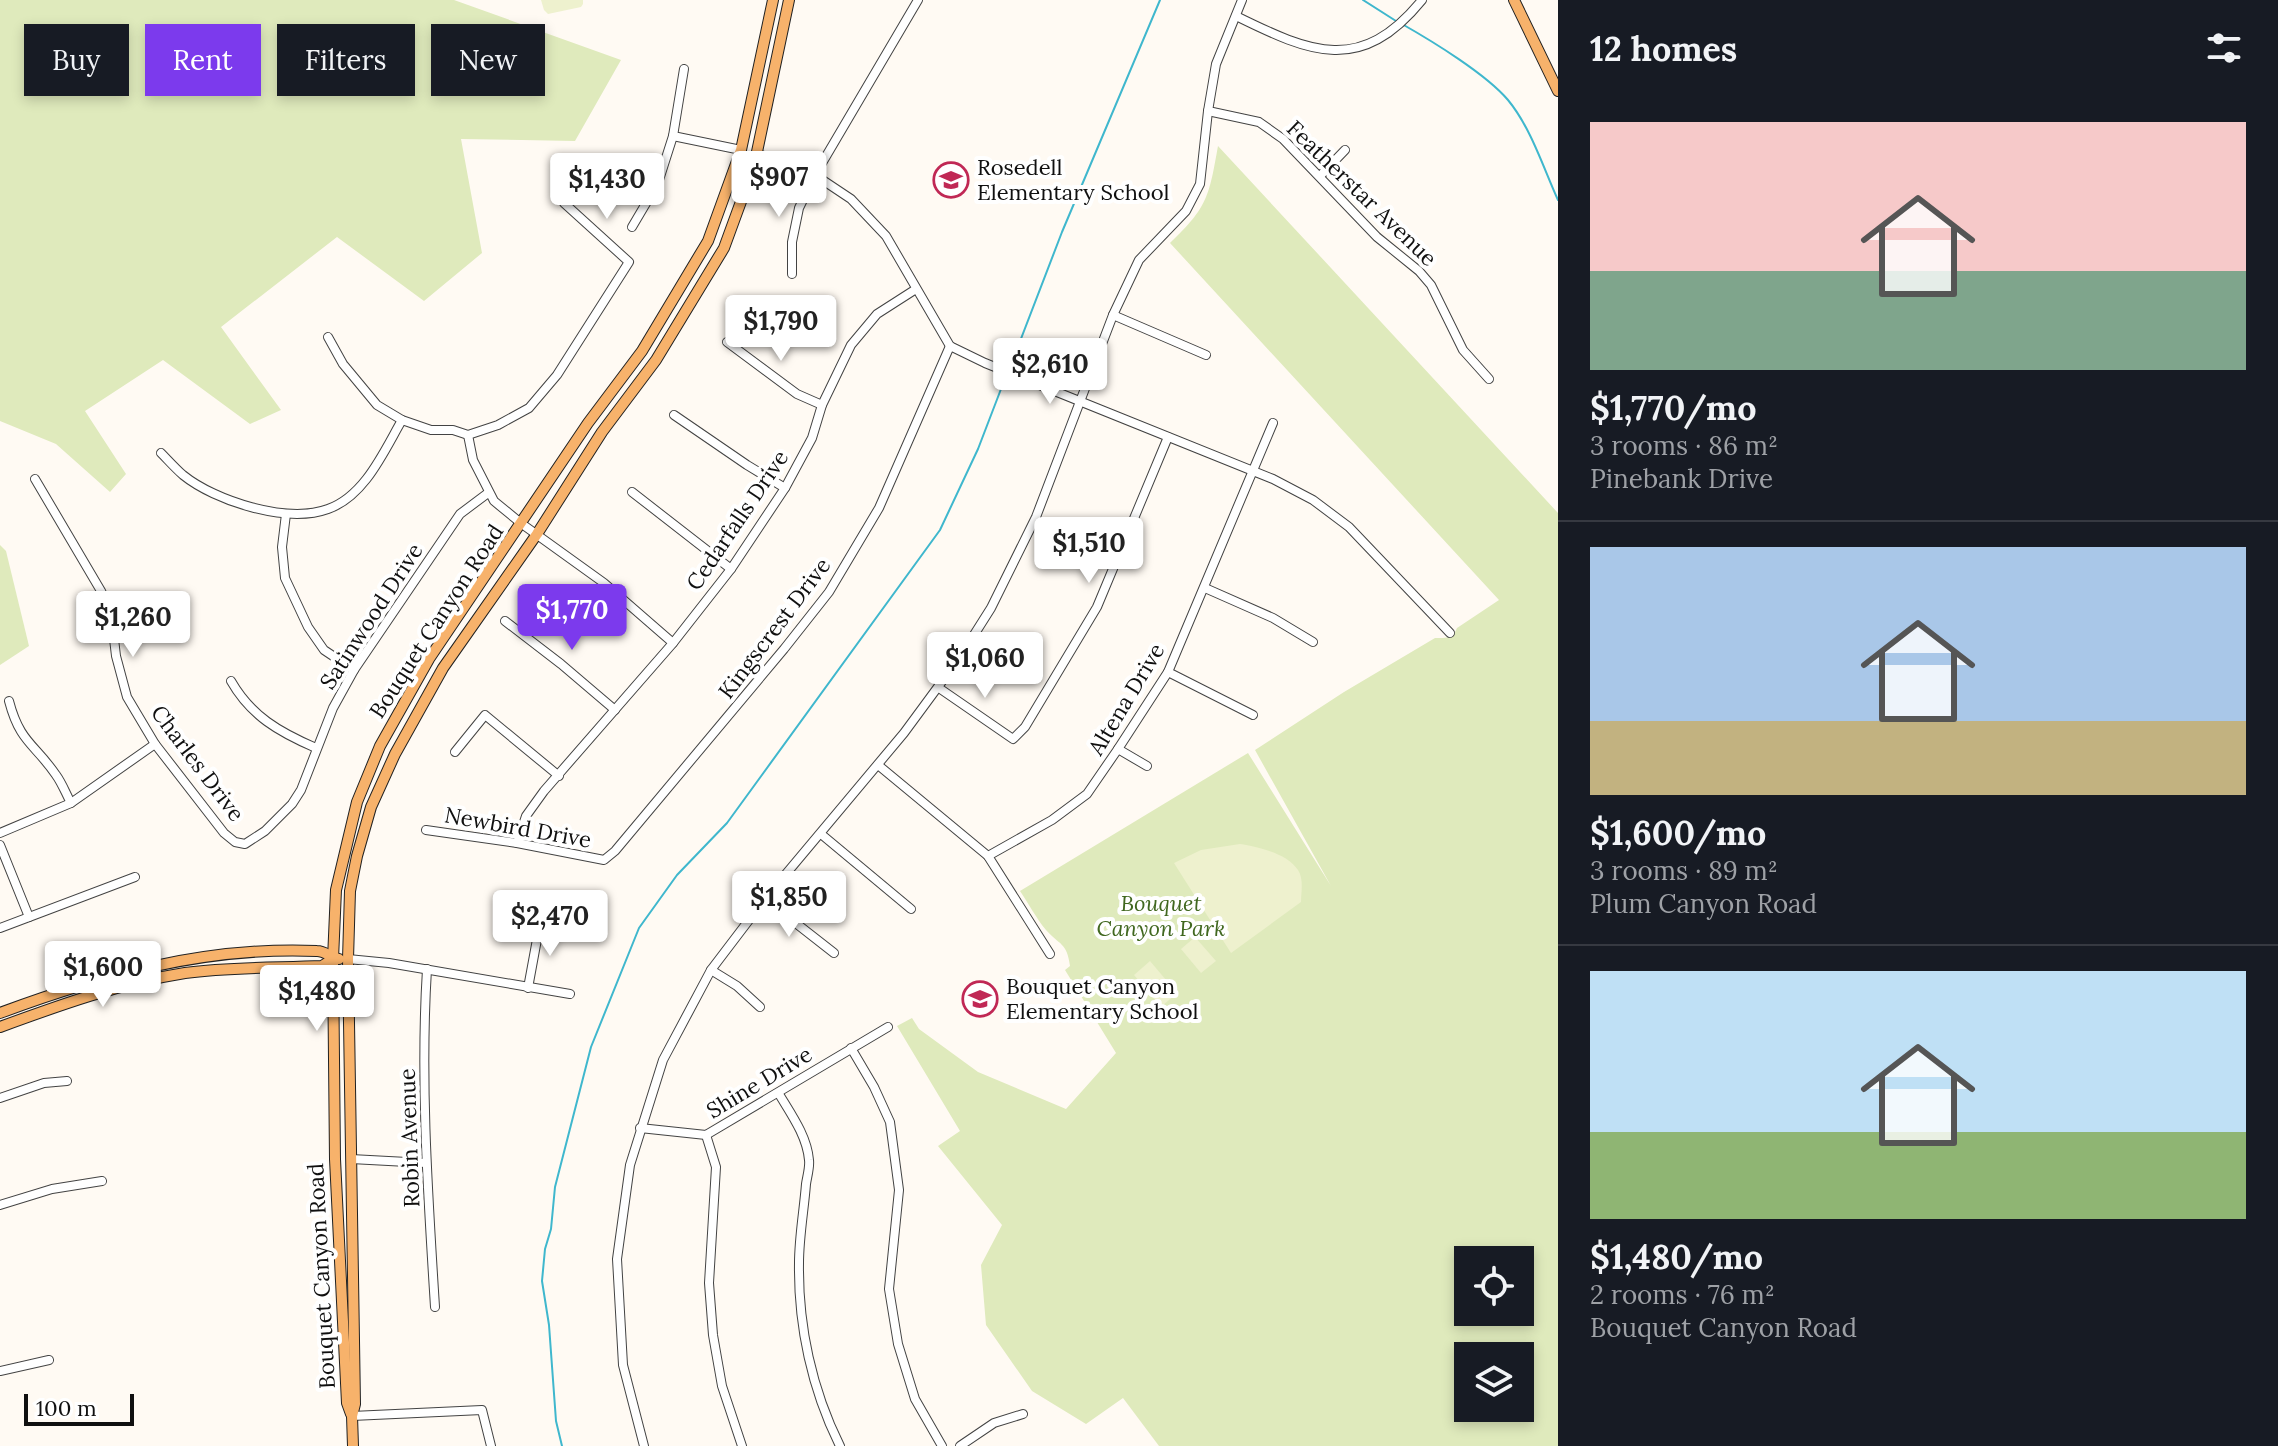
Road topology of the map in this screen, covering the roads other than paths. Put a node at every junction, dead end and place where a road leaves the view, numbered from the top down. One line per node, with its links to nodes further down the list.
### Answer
1 (773, 0): 14 (main road, Bouquet Canyon Road)
2 (780, 0): 8 (main road)
3 (789, 0): 8 (main road, Bouquet Canyon Road)
4 (918, 0): 17 (street)
5 (1242, 0): 9 (street)
6 (1422, 0): 9 (street)
7 (1514, 0): 11 (main road)
8 (786, 14): 16 (main road, Bouquet Canyon Road)
9 (1236, 16): 12 (street)
10 (684, 69): 13 (street)
11 (1558, 91)
12 (1208, 111): 18 (street, Featherstar Avenue); 23 (street)
13 (673, 136): 14 (street); 20 (street)
14 (741, 150): 16 (main road); 43 (main road, Bouquet Canyon Road)
15 (1345, 150): 18 (street)
16 (756, 154): 17 (street); 44 (main road, Bouquet Canyon Road)
17 (815, 175): 21 (street); 22 (street)
18 (1320, 176): 28 (street, Featherstar Avenue)
19 (564, 203): 34 (street)
20 (632, 227)
21 (792, 274)
22 (916, 289): 26 (street); 30 (street, Cedarfalls Drive)
23 (1113, 315): 27 (street); 29 (street)
24 (328, 337): 32 (street)
25 (727, 342): 30 (street)
26 (950, 346): 29 (street); 73 (street, Kingscrest Drive)
27 (1206, 355)
28 (1489, 379)
29 (1081, 400): 35 (street); 54 (street)
30 (822, 405): 39 (street, Cedarfalls Drive)
31 (674, 415): 39 (street)
32 (402, 420): 34 (street); 42 (street)
33 (1273, 423): 37 (street, Altena Drive)
34 (468, 435): 41 (street)
35 (1168, 437): 37 (street); 54 (street)
36 (161, 453): 42 (street)
37 (1252, 471): 46 (street, Altena Drive); 48 (street)
38 (35, 479): 58 (street, Charles Drive)
39 (785, 488): 45 (street, Cedarfalls Drive)
40 (632, 492): 45 (street)
41 (488, 493): 43 (street); 51 (street, Satinwood Drive)
42 (286, 514): 51 (street)
43 (522, 524): 44 (street); 82 (main road, Bouquet Canyon Road)
44 (537, 534): 50 (street); 83 (main road, Bouquet Canyon Road)
45 (731, 569): 50 (street, Cedarfalls Drive)
46 (1205, 588): 49 (street); 52 (street, Altena Drive)
47 (505, 621): 56 (street)
48 (1450, 633)
49 (1313, 642)
50 (673, 643): 56 (street, Cedarfalls Drive)
51 (354, 670): 59 (street, Satinwood Drive)
52 (1168, 672): 57 (street); 60 (street, Altena Drive)
53 (231, 681): 59 (street)
54 (939, 688): 62 (street)
55 (9, 701): 65 (street)
56 (615, 710): 64 (street, Cedarfalls Drive)
57 (1253, 715)
58 (155, 744): 65 (street); 70 (street, Charles Drive)
59 (316, 748): 70 (street, Satinwood Drive)
60 (1118, 749): 63 (street); 72 (street, Altena Drive)
61 (455, 752): 64 (street)
62 (878, 765): 68 (street); 72 (street)
63 (1147, 766)
64 (559, 776): 69 (street, Cedarfalls Drive)
65 (71, 803): 67 (street)
66 (426, 830): 69 (street, Newbird Drive)
67 (0, 833)
68 (821, 834): 75 (street); 76 (street)
69 (517, 843): 73 (street, Newbird Drive)
70 (245, 844)
71 (0, 845): 77 (street)
72 (988, 856): 81 (street)
73 (604, 860)
74 (135, 877): 77 (street)
75 (765, 899): 80 (street); 85 (street)
76 (911, 909)
77 (29, 917): 79 (street)
78 (540, 923): 86 (street)
79 (0, 928)
80 (834, 953)
81 (1050, 954)
82 (333, 959): 83 (main road); 89 (main road); 90 (main road); 96 (main road, Bouquet Canyon Road)
83 (348, 959): 84 (street); 97 (main road, Bouquet Canyon Road)
84 (427, 969): 86 (street); 101 (street, Robin Avenue)
85 (711, 970): 88 (street); 98 (street)
86 (528, 988): 87 (street)
87 (570, 994)
88 (760, 1007)
89 (0, 1013)
90 (0, 1027)
91 (888, 1027): 92 (street, Shine Drive)
92 (851, 1048): 94 (street, Shine Drive); 116 (street)
93 (67, 1081): 95 (street)
94 (779, 1094): 99 (street, Shine Drive); 115 (street)
95 (0, 1098)
96 (334, 1108): 97 (main road); 104 (main road, Bouquet Canyon Road)
97 (351, 1124): 100 (main road, Bouquet Canyon Road)
98 (640, 1128): 99 (street, Shine Drive); 113 (street)
99 (706, 1135): 114 (street)
100 (351, 1159): 101 (street); 105 (main road, Bouquet Canyon Road)
101 (426, 1163): 106 (street, Robin Avenue)
102 (102, 1181): 103 (street)
103 (0, 1205)
104 (338, 1229): 105 (main road); 110 (main road, Bouquet Canyon Road)
105 (352, 1229): 110 (main road, Bouquet Canyon Road)
106 (435, 1307)
107 (49, 1360): 108 (street)
108 (0, 1371)
109 (1023, 1414): 117 (street)
110 (352, 1416): 111 (main road, Bouquet Canyon Road); 112 (street)
111 (353, 1446)
112 (491, 1446)
113 (644, 1446)
114 (742, 1446)
115 (840, 1446)
116 (942, 1446)
117 (960, 1446)

